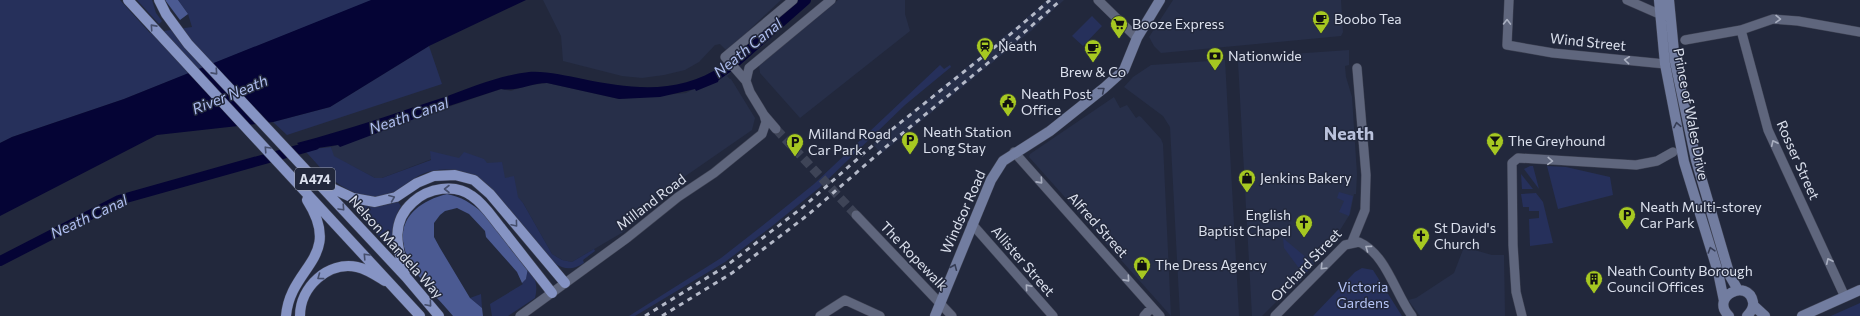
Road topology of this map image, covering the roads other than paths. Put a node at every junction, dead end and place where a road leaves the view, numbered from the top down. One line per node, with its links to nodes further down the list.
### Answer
1 (128, 0): 23 (main road, Nelson Mandela Way / A474, one-way to 1)
2 (159, 0): 24 (main road, Nelson Mandela Way / A474, one-way to 24)
3 (794, 0): 18 (street)
4 (831, 0): 18 (street)
5 (1098, 0): 14 (street)
6 (1160, 0): 14 (main road, Windsor Road)
7 (1509, 0): 16 (street, Wind Street, one-way to 7)
8 (1627, 0): 11 (street)
9 (1659, 0): 11 (main road, Prince of Wales Drive)
10 (1669, 0): 31 (main road, Prince of Wales Drive)
11 (1660, 14): 16 (main road, Prince of Wales Drive)
12 (1741, 30): 13 (street, one-way to 13); 15 (street); 34 (street, Rosser Street, one-way to 12)
13 (1860, 32)
14 (1137, 38): 21 (main road, Windsor Road, one-way to 14)
15 (1685, 40)
16 (1665, 64): 38 (main road, Prince of Wales Drive, one-way to 16)
17 (1357, 68): 27 (street, Orchard Street)
18 (746, 81): 19 (street)
19 (764, 115): 20 (street); 29 (street, Milland Road)
20 (776, 129)
21 (1014, 152): 26 (main road, Windsor Road); 37 (street, Alfred Street, one-way to 37)
22 (1672, 152): 53 (street, one-way to 22)
23 (294, 178): 30 (main road, Nelson Mandela Way / A474, one-way to 23); 39 (main road)
24 (316, 181): 28 (main road, Nelson Mandela Way / A474, one-way to 28); 29 (main road, one-way to 29)
25 (856, 215): 35 (street, The Ropewalk)
26 (972, 224): 35 (main road, Windsor Road, one-way to 26); 48 (street, Allister Street, one-way to 26)
27 (1352, 242): 51 (street, Orchard Street, one-way to 51); 52 (street, one-way to 27)
28 (406, 277): 33 (main road, one-way to 28); 42 (main road, Nelson Mandela Way / A474, one-way to 42)
29 (565, 283): 33 (street, Milland Road)
30 (394, 286): 40 (main road, one-way to 40); 41 (main road, Nelson Mandela Way / A474)
31 (1738, 290): 36 (main road); 38 (main road)
32 (1860, 290): 34 (main road)
33 (552, 293): 43 (street, Milland Road)
34 (1845, 296): 57 (main road)
35 (940, 302): 46 (main road, Windsor Road); 47 (street, The Ropewalk)
36 (1753, 305): 55 (main road); 56 (main road)
37 (1152, 307): 49 (street); 50 (street, Alfred Street)
38 (1723, 308): 54 (main road, Prince of Wales Drive)
39 (286, 316)
40 (300, 316)
41 (420, 316)
42 (439, 316)
43 (520, 316)
44 (820, 316): 45 (street)
45 (880, 316)
46 (935, 316)
47 (952, 316)
48 (1053, 316)
49 (1144, 316)
50 (1160, 316)
51 (1276, 316)
52 (1412, 316)
53 (1522, 316)
54 (1729, 316)
55 (1747, 316)
56 (1764, 316)
57 (1802, 316)

